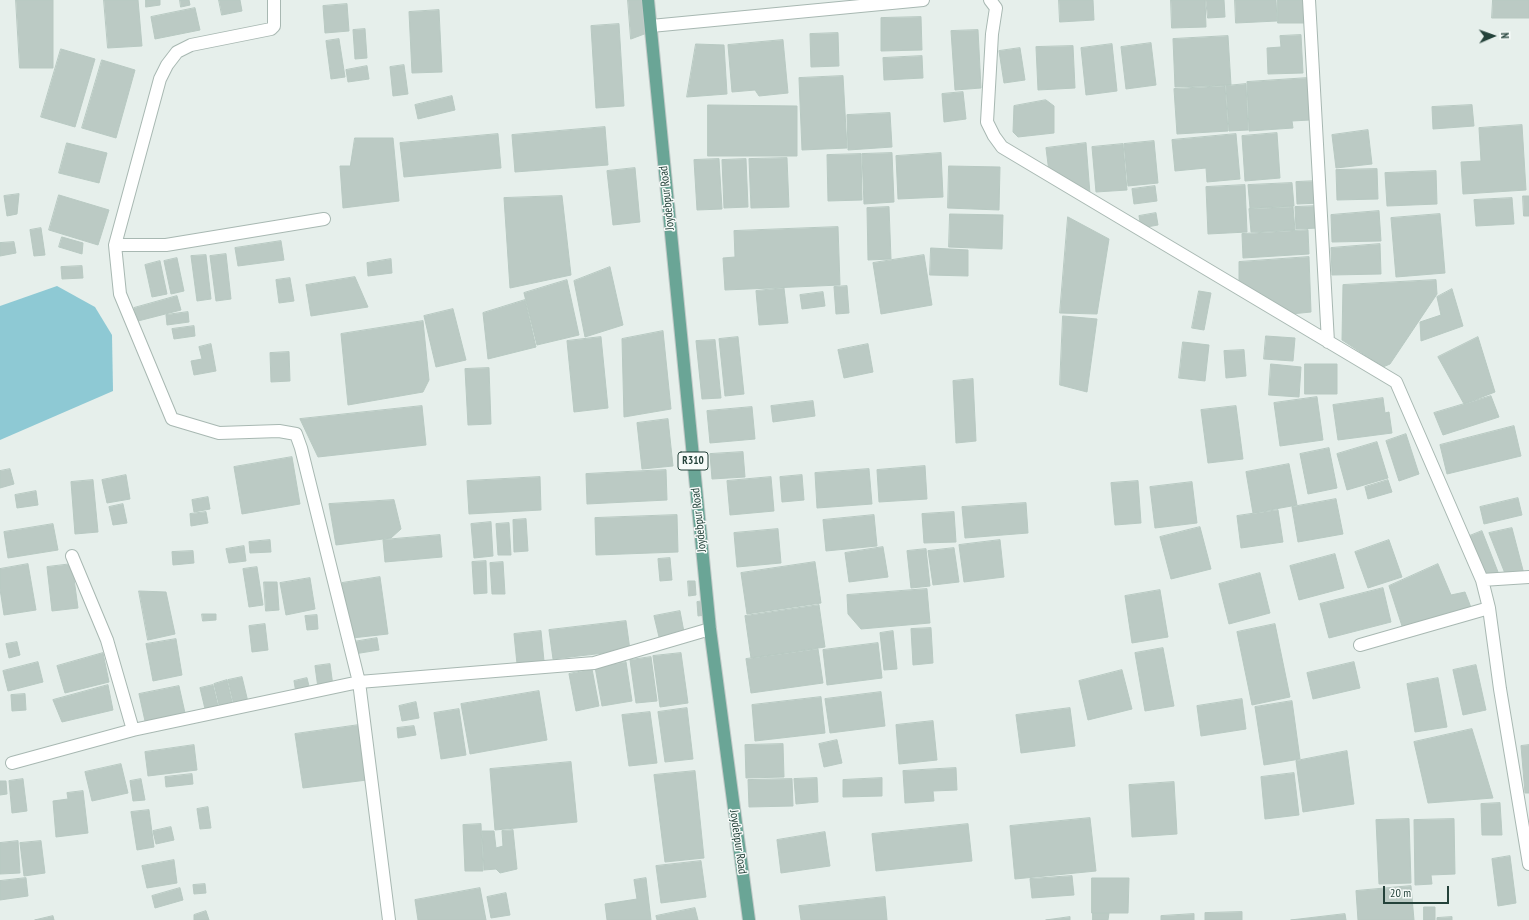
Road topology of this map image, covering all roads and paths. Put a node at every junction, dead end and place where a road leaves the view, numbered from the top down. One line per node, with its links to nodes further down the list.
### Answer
1 (274, 0): 8 (street)
2 (648, 0): 6 (main road, Joydebpur Road / R310)
3 (922, 0): 6 (street)
4 (990, 0): 9 (street)
5 (1310, 0): 9 (street)
6 (651, 26): 14 (main road, Joydebpur Road / R310)
7 (324, 219): 8 (street)
8 (115, 245): 16 (street)
9 (1328, 342): 12 (street)
10 (72, 556): 17 (street)
11 (1529, 577): 12 (street)
12 (1482, 580): 13 (street)
13 (1489, 608): 15 (street); 19 (street)
14 (710, 629): 16 (street); 21 (main road, Joydebpur Road / R310)
15 (1360, 645)
16 (359, 682): 17 (street); 20 (street)
17 (133, 730): 18 (street)
18 (12, 763)
19 (1529, 864)
20 (389, 920)
21 (748, 920)

